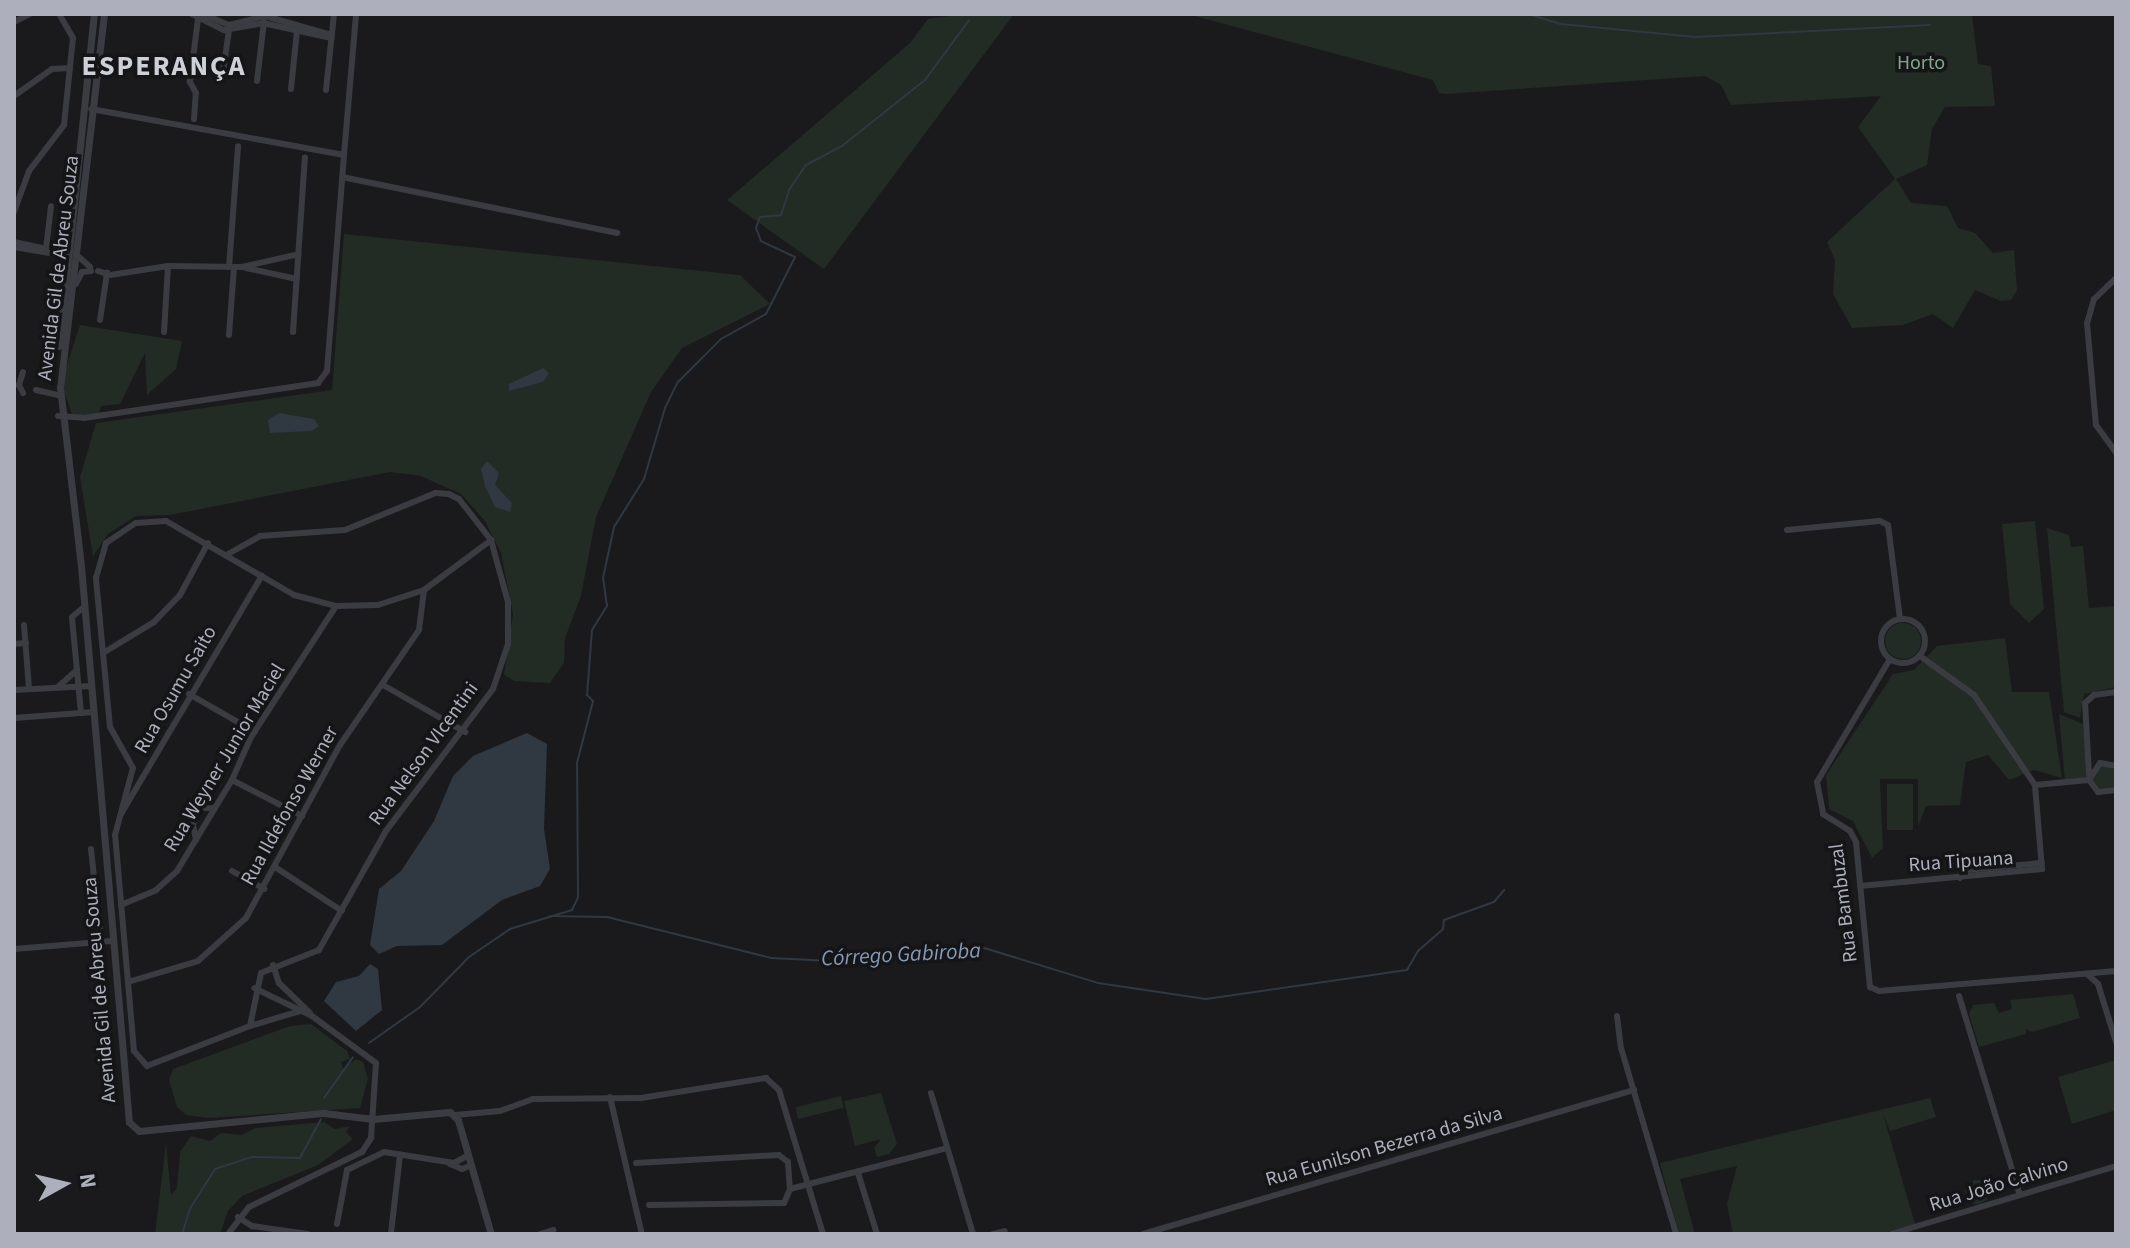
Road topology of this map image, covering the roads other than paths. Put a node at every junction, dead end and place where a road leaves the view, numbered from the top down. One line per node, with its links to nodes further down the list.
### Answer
1 (30, 14): 9 (street)
2 (59, 14): 13 (street)
3 (94, 14): 19 (street, Avenida Gil de Abreu Souza)
4 (104, 14): 20 (street, Avenida Gil de Abreu Souza)
5 (334, 14): 12 (street)
6 (356, 14): 23 (street)
7 (198, 16): 8 (street); 10 (street); 21 (street)
8 (265, 17): 10 (street); 11 (street); 15 (street)
9 (14, 22)
10 (229, 30): 14 (street)
11 (297, 30): 12 (street); 16 (street)
12 (331, 36): 17 (street)
13 (70, 68): 18 (street); 27 (street)
14 (222, 79)
15 (257, 81)
16 (291, 89)
17 (326, 90)
18 (14, 96)
19 (81, 111): 20 (street); 31 (street, Avenida Gil de Abreu Souza)
20 (92, 112): 23 (street); 32 (street, Avenida Gil de Abreu Souza)
21 (194, 119)
22 (238, 146): 34 (street)
23 (344, 155): 25 (street)
24 (305, 157): 30 (street)
25 (342, 177): 28 (street); 50 (street)
26 (51, 206): 29 (street)
27 (14, 212)
28 (617, 233)
29 (14, 245): 31 (street)
30 (299, 254): 34 (street); 38 (street)
31 (67, 256): 40 (street, Avenida Gil de Abreu Souza)
32 (79, 257): 35 (street); 39 (street, Avenida Gil de Abreu Souza)
33 (168, 266): 34 (street); 36 (street); 43 (street)
34 (235, 267): 38 (street); 45 (street)
35 (94, 269): 36 (street); 39 (street)
36 (107, 273): 42 (street)
37 (2116, 278): 51 (street)
38 (297, 279): 44 (street)
39 (76, 284): 41 (street, Avenida Gil de Abreu Souza)
40 (63, 301): 41 (street); 49 (street, Avenida Gil de Abreu Souza)
41 (73, 314): 49 (street, Avenida Gil de Abreu Souza)
42 (100, 320)
43 (164, 332)
44 (293, 332)
45 (229, 335)
46 (23, 372): 48 (street)
47 (36, 390): 49 (street)
48 (23, 393)
49 (58, 396): 50 (street, Avenida Gil de Abreu Souza)
50 (61, 416): 58 (street, Avenida Gil de Abreu Souza)
51 (2116, 453)
52 (1787, 530): 60 (street)
53 (491, 540): 55 (street, Rua Nelson VIcentini); 57 (street); 80 (street, Rua Nelson VIcentini)
54 (208, 543): 55 (street); 64 (street); 64 (street)
55 (228, 554): 56 (street)
56 (262, 576): 59 (street); 75 (street, Rua Osumu Saito)
57 (424, 590): 59 (street); 68 (street, Rua Ildefonso Werner)
58 (85, 606): 67 (street, Avenida Gil de Abreu Souza); 69 (street, Avenida Gil de Abreu Souza)
59 (336, 606): 79 (street, Rua Weyner Junior Maciel)
60 (1900, 619): 65 (street); 66 (street)
61 (24, 625): 62 (street)
62 (26, 643): 63 (street); 72 (street)
63 (14, 644)
64 (103, 653): 84 (street)
65 (1920, 656): 66 (street); 86 (street, Rua Tipuana)
66 (1890, 659): 95 (street, Rua Bambuzal)
67 (77, 670): 70 (street); 71 (street, Avenida Gil de Abreu Souza)
68 (383, 685): 80 (street); 89 (street, Rua Ildefonso Werner)
69 (92, 686): 71 (street); 76 (street, Avenida Gil de Abreu Souza)
70 (59, 687): 71 (street); 72 (street)
71 (79, 687): 77 (street, Avenida Gil de Abreu Souza)
72 (29, 688): 73 (street)
73 (14, 690)
74 (2116, 692): 82 (street)
75 (189, 694): 79 (street); 85 (street, Rua Osumu Saito)
76 (94, 712): 77 (street); 99 (street, Avenida Gil de Abreu Souza)
77 (81, 713): 78 (street)
78 (14, 718)
79 (255, 732): 83 (street, Rua Weyner Junior Maciel)
80 (465, 732): 98 (street, Rua Nelson VIcentini)
81 (2116, 766): 82 (street)
82 (2089, 777): 86 (street); 87 (street)
83 (232, 780): 88 (street, Rua Weyner Junior Maciel); 89 (street)
84 (129, 784): 85 (street); 90 (street)
85 (141, 785): 90 (street, Rua Osumu Saito)
86 (2035, 785): 95 (street, Rua Tipuana)
87 (2116, 790)
88 (215, 808): 91 (street, Rua Weyner Junior Maciel); 91 (street)
89 (302, 816): 93 (street, Rua Ildefonso Werner)
90 (116, 820): 97 (street)
91 (196, 840): 97 (street, Rua Weyner Junior Maciel)
92 (91, 849): 100 (street)
93 (275, 867): 96 (street, Rua Ildefonso Werner); 98 (street)
94 (232, 871): 96 (street)
95 (1860, 886): 107 (street, Rua Bambuzal)
96 (264, 889): 105 (street, Rua Ildefonso Werner)
97 (121, 905): 105 (street)
98 (342, 911): 102 (street, Rua Nelson VIcentini)
99 (112, 941): 100 (street); 118 (street, Avenida Gil de Abreu Souza)
100 (101, 942): 101 (street)
101 (14, 949)
102 (273, 965): 106 (street); 110 (street)
103 (2116, 971): 104 (street)
104 (2086, 974): 107 (street); 113 (street)
105 (128, 982): 112 (street)
106 (254, 988): 110 (street); 112 (street)
107 (1917, 989): 109 (street)
108 (1959, 996): 131 (street)
109 (1920, 999)
110 (303, 1008): 112 (street); 118 (street)
111 (1617, 1016): 114 (street)
112 (250, 1026)
113 (2116, 1042)
114 (1634, 1090): 148 (street, Rua Eunilson Bezerra da Silva); 149 (street)
115 (931, 1093): 119 (street)
116 (610, 1097): 117 (street); 129 (street); 143 (street)
117 (455, 1115): 118 (street); 121 (street)
118 (373, 1119): 134 (street)
119 (947, 1148): 126 (street); 146 (street)
120 (400, 1155): 122 (street); 135 (street); 138 (street)
121 (467, 1156): 122 (street); 124 (street)
122 (444, 1160): 124 (street)
123 (636, 1163): 130 (street)
124 (470, 1166): 141 (street)
125 (2116, 1166): 131 (street, Rua João Calvino)
126 (858, 1173): 127 (street); 145 (street)
127 (832, 1180): 128 (street); 129 (street)
128 (820, 1184): 129 (street); 132 (street)
129 (807, 1186): 130 (street); 132 (street)
130 (790, 1189): 133 (street)
131 (2020, 1195): 150 (street, Rua João Calvino)
132 (814, 1202): 144 (street)
133 (649, 1205)
134 (238, 1217): 139 (street); 140 (street)
135 (337, 1224)
136 (553, 1230): 142 (street)
137 (1005, 1231): 147 (street)
138 (391, 1233)
139 (228, 1234)
140 (307, 1234)
141 (491, 1234)
142 (540, 1234)
143 (642, 1234)
144 (823, 1234)
145 (877, 1234)
146 (973, 1234)
147 (993, 1234)
148 (1143, 1234)
149 (1676, 1234)
150 (1891, 1234)

